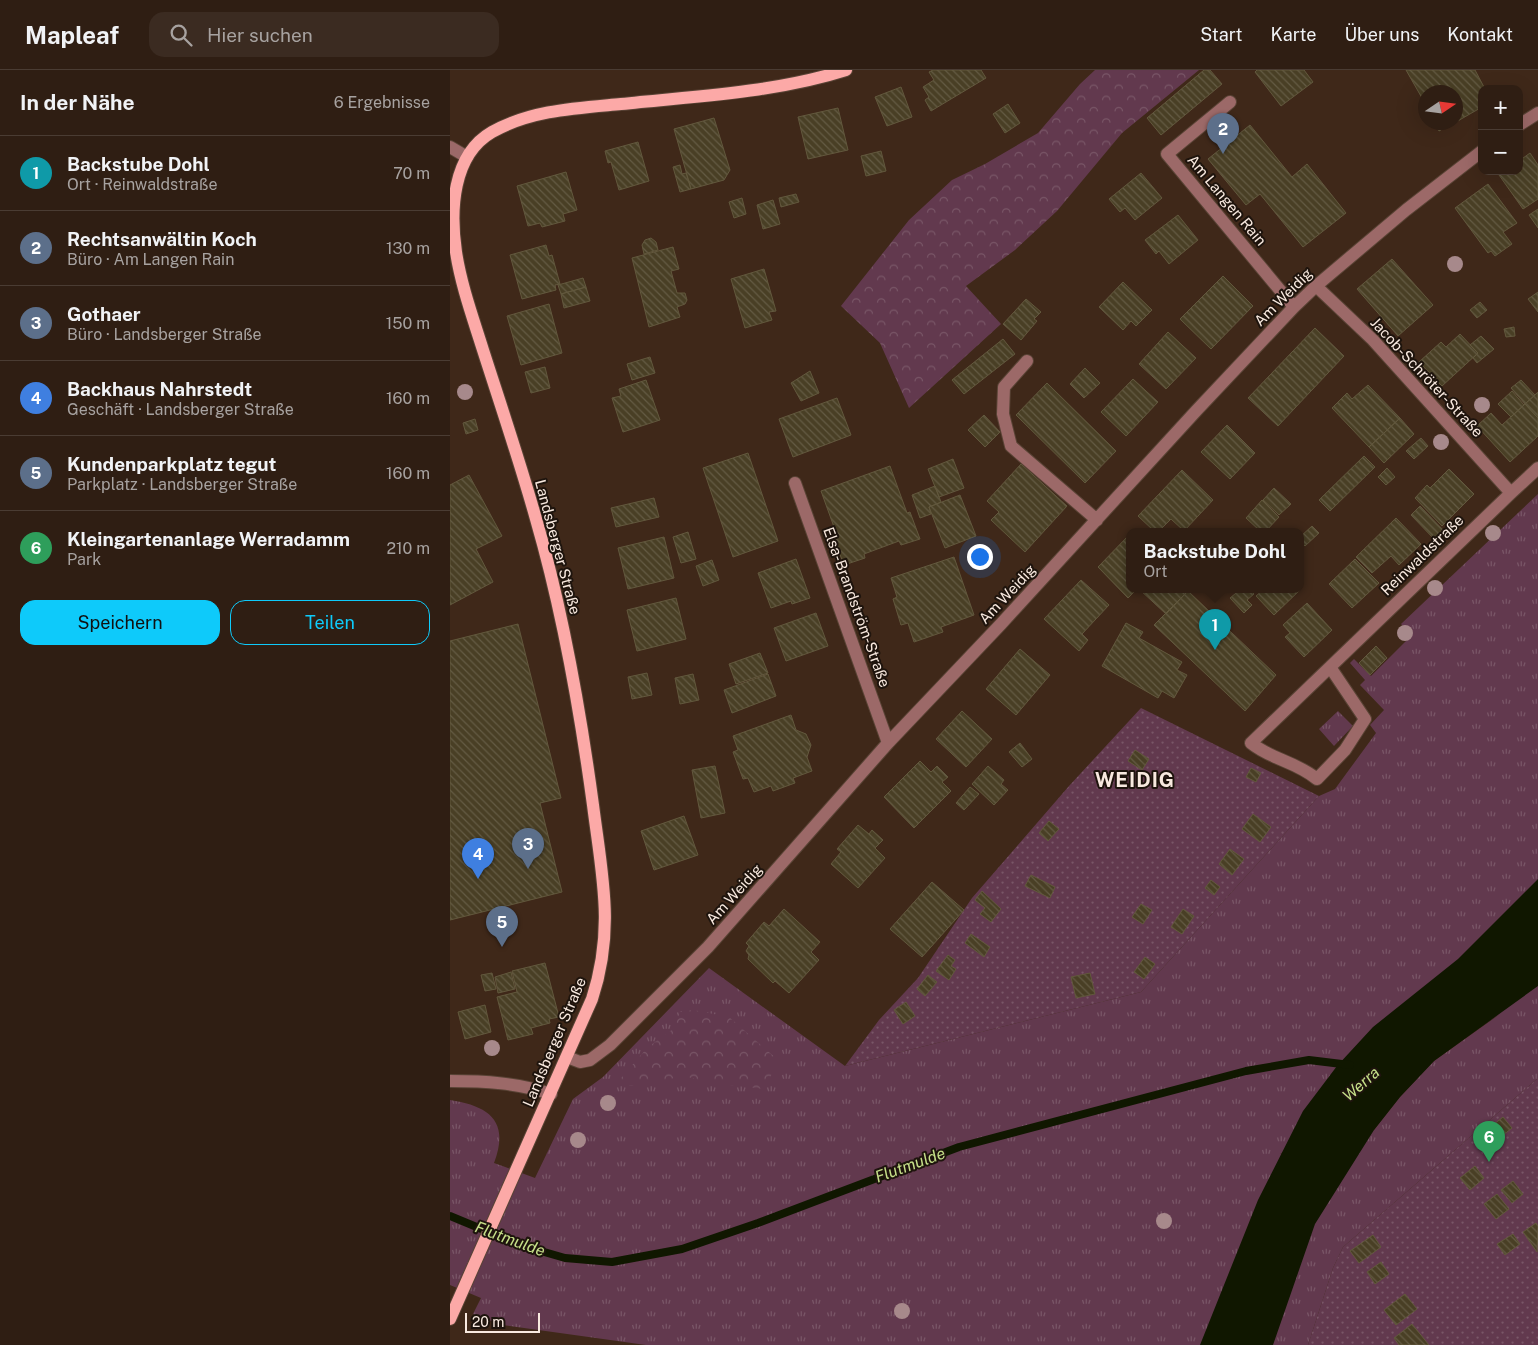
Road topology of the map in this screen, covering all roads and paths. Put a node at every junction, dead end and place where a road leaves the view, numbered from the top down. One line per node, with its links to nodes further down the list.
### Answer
1 (846, 70): 7 (main road, Landsberger Straße)
2 (1230, 102): 9 (street, Am Langen Rain)
3 (1538, 113): 4 (street)
4 (1523, 123)
5 (450, 147): 7 (street)
6 (1478, 154): 8 (street, Am Weidig)
7 (467, 157): 17 (main road, Landsberger Straße)
8 (1316, 286): 9 (street, Am Weidig); 13 (street, Jacob-Schröter-Straße)
9 (1294, 307): 14 (street, Am Weidig)
10 (1027, 362): 14 (street)
11 (1538, 468): 13 (street, Reinwaldstraße)
12 (795, 483): 16 (street, Elsa-Brandström-Straße)
13 (1511, 493): 15 (street, Reinwaldstraße)
14 (1097, 520): 16 (street, Am Weidig)
15 (1330, 667): 15 (street, Reinwaldstraße)
16 (888, 743): 17 (street, Am Weidig)
17 (567, 1057): 19 (main road, Landsberger Straße)
18 (450, 1081): 19 (street)
19 (551, 1094): 20 (main road, Landsberger Straße)
20 (450, 1318)

